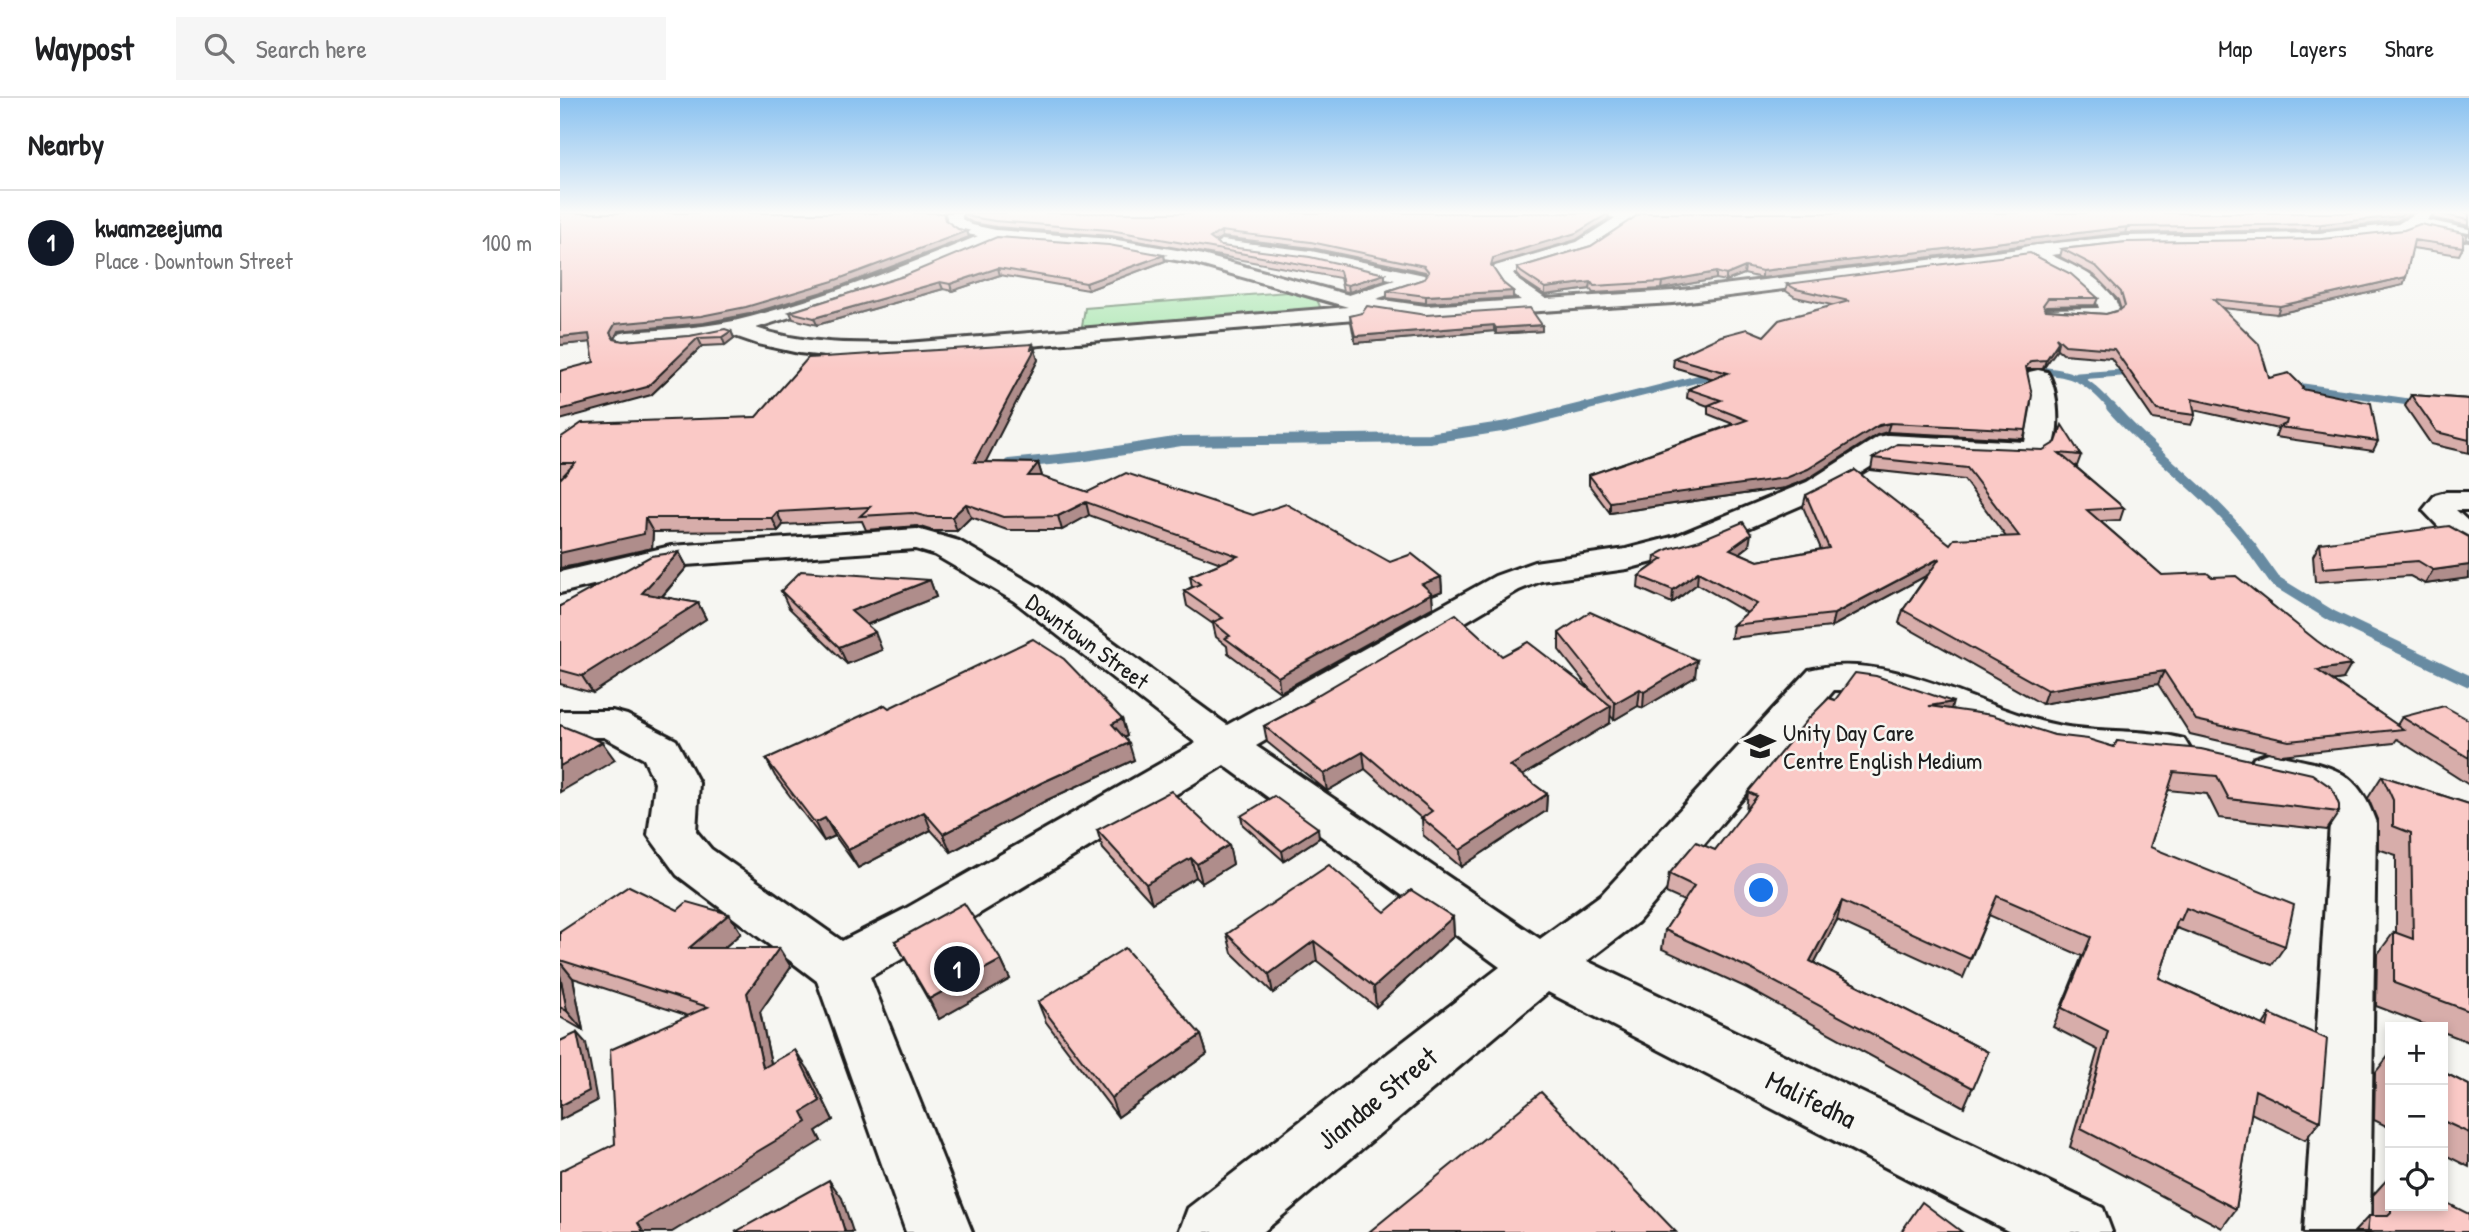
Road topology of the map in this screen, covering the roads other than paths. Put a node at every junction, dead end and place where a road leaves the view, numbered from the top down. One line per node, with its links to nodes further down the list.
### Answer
1 (922, 266): 11 (street)
2 (1223, 266): 7 (street)
3 (1356, 266): 7 (street)
4 (1516, 266): 8 (street)
5 (1914, 266): 8 (street)
6 (2056, 266): 10 (street)
7 (1347, 301): 9 (street)
8 (1542, 305): 9 (street)
9 (1406, 310): 11 (street)
10 (2053, 313)
11 (734, 328): 12 (street)
12 (627, 339)
13 (2038, 377): 18 (street)
14 (2469, 501): 15 (street)
15 (2469, 540)
16 (560, 583): 18 (street, Downtown Street)
17 (560, 724): 20 (street)
18 (1226, 745): 19 (street, Downtown Street); 20 (street)
19 (1544, 966): 22 (street, Jiandae Street); 23 (street, Malifedha); 24 (street, Jiandae Street)
20 (839, 968): 21 (street)
21 (939, 1232)
22 (1212, 1232)
23 (2079, 1232)
24 (2337, 1232)

